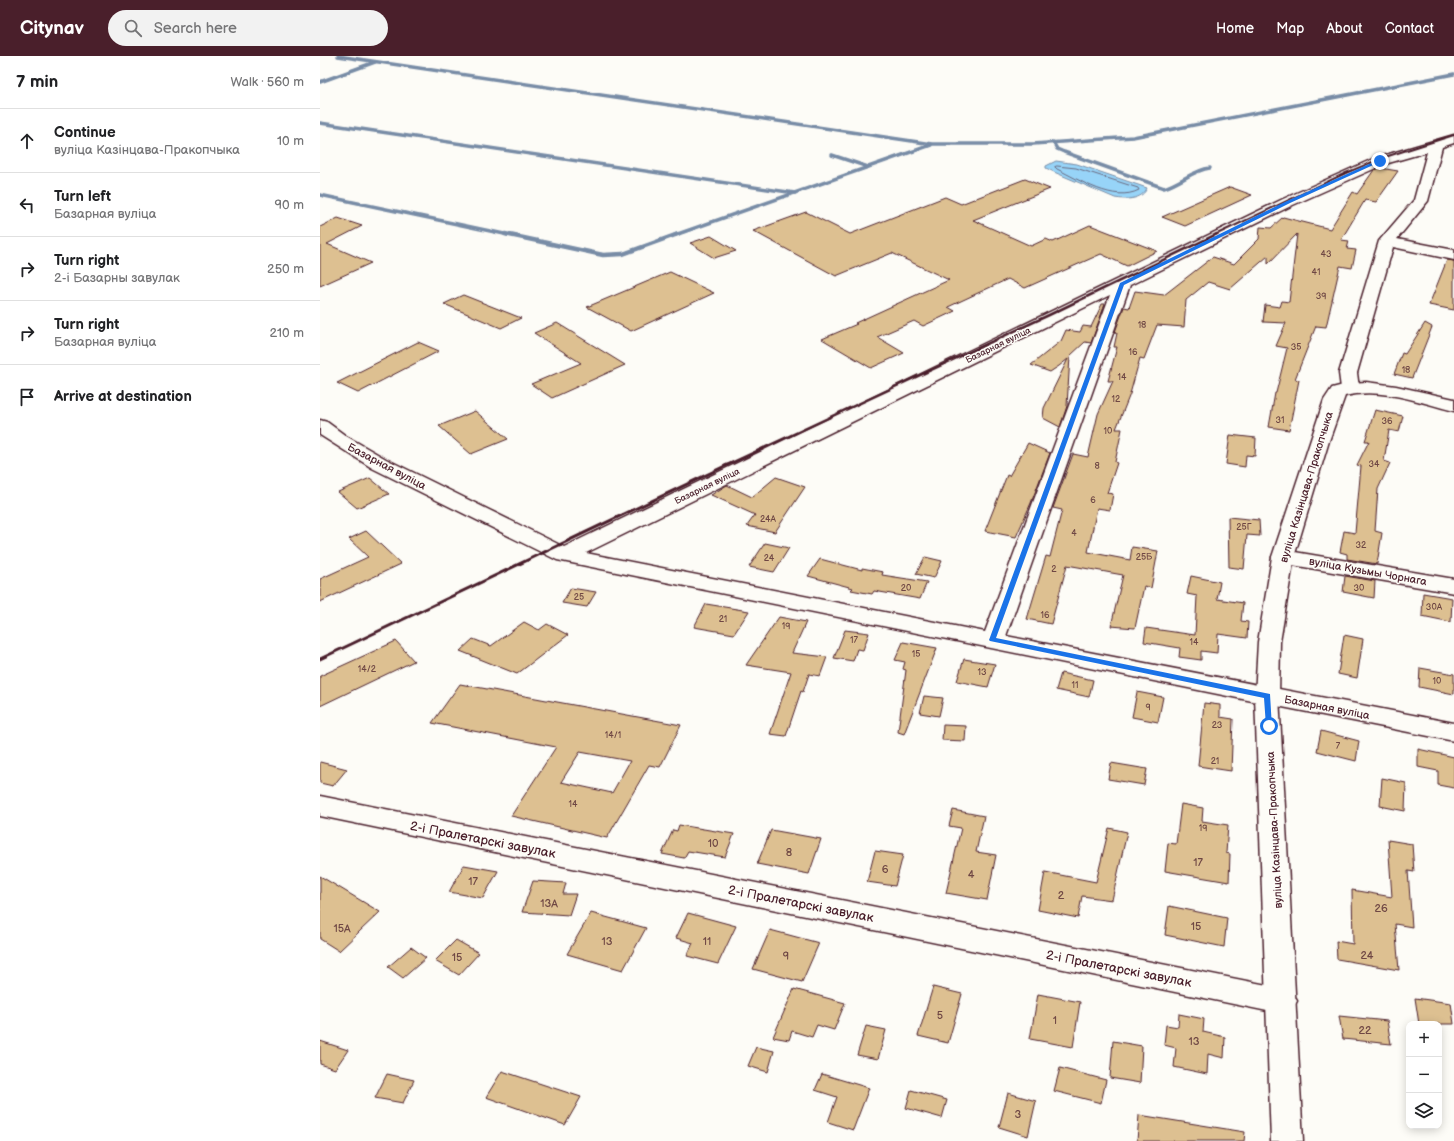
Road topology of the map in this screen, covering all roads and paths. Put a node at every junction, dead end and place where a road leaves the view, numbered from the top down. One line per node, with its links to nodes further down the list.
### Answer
1 (1454, 139): 2 (street)
2 (1436, 145): 3 (street); 5 (street, Базарная вуліца)
3 (1387, 241): 4 (street); 6 (street)
4 (1454, 255)
5 (1122, 284): 9 (street, Базарная вуліца); 12 (street)
6 (1350, 388): 7 (street); 10 (street, вуліца Казінцава-Пракопчыка)
7 (1454, 405)
8 (320, 426): 9 (street, Базарная вуліца)
9 (564, 555): 12 (street, Базарная вуліца)
10 (1283, 557): 11 (street, вуліца Кузьмы Чорнага); 13 (street, вуліца Казінцава-Пракопчыка)
11 (1454, 586)
12 (993, 640): 13 (street, Базарная вуліца)
13 (1267, 696): 14 (street, Базарная вуліца); 16 (street, вуліца Казінцава-Пракопчыка)
14 (1454, 732)
15 (320, 806): 16 (street, 2-і Пралетарскі завулак)
16 (1282, 1001): 17 (street, вуліца Казінцава-Пракопчыка)
17 (1287, 1141)

